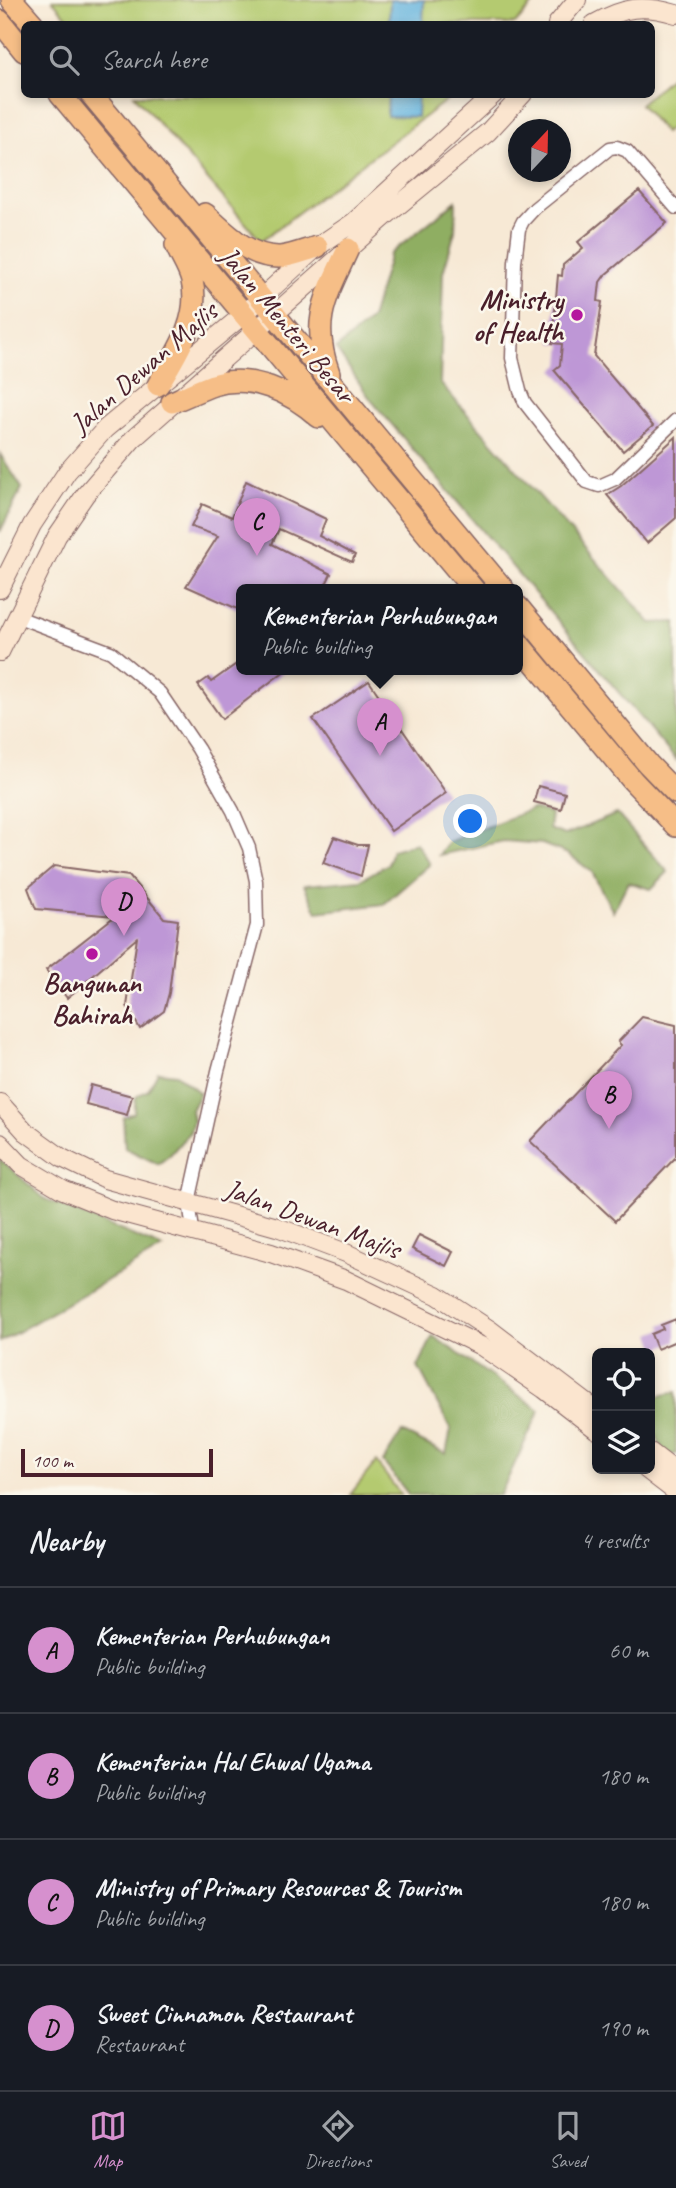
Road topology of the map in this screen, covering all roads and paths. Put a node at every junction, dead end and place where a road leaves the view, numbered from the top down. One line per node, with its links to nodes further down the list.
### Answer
1 (12, 0): 6 (main road)
2 (577, 0): 7 (street)
3 (610, 0): 8 (street)
4 (676, 15): 9 (street)
5 (0, 21): 10 (main road)
6 (30, 21)
7 (560, 21)
8 (591, 21)
9 (601, 21)
10 (21, 47)
11 (64, 98): 17 (main road, Jalan Menteri Besar)
12 (94, 98): 15 (main road, Jalan Menteri Besar)
13 (490, 98): 18 (street)
14 (519, 98): 19 (street)
15 (153, 169): 18 (main road); 20 (main road, Jalan Menteri Besar)
16 (676, 208): 25 (street)
17 (167, 223): 21 (main road, Jalan Menteri Besar); 22 (main road)
18 (317, 247): 20 (street)
19 (348, 249): 20 (street); 23 (main road)
20 (268, 305): 21 (street); 23 (main road, Jalan Menteri Besar)
21 (250, 322): 22 (street, Jalan Dewan Majlis); 24 (street, Jalan Dewan Majlis); 26 (main road, Jalan Menteri Besar)
22 (158, 385): 29 (street, Jalan Dewan Majlis)
23 (333, 385): 28 (main road, Jalan Menteri Besar)
24 (172, 402): 26 (main road); 31 (street, Jalan Dewan Majlis)
25 (676, 420)
26 (356, 447): 27 (main road, Jalan Menteri Besar)
27 (469, 584)
28 (498, 584)
29 (0, 589)
30 (523, 613): 34 (main road)
31 (18, 617): 33 (street, Jalan Dewan Majlis); 38 (street)
32 (523, 649): 35 (main road)
33 (0, 652)
34 (676, 793)
35 (676, 826)
36 (0, 1103): 38 (street, Jalan Dewan Majlis)
37 (0, 1143): 39 (street, Jalan Dewan Majlis)
38 (190, 1202): 39 (street); 40 (street, Jalan Dewan Majlis)
39 (193, 1230): 41 (street, Jalan Dewan Majlis)
40 (592, 1407)
41 (592, 1426)
42 (655, 1456): 43 (street)
43 (676, 1472)
44 (653, 1474): 45 (street)
45 (676, 1492)

